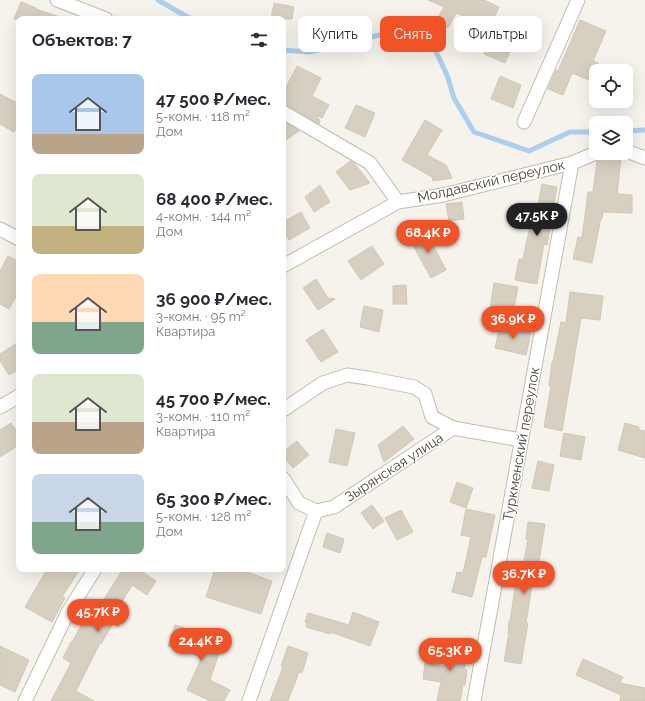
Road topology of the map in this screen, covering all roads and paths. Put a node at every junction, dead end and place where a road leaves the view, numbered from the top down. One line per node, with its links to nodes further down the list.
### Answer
1 (58, 0): 3 (street)
2 (578, 0): 5 (street)
3 (98, 16)
4 (286, 114): 10 (street)
5 (524, 122)
6 (633, 154): 8 (street)
7 (589, 156): 9 (street, Молдавский переулок)
8 (645, 158)
9 (572, 163): 10 (street, Молдавский переулок); 18 (street, Туркменский переулок)
10 (398, 202): 13 (street, Молдавский переулок)
11 (0, 229): 12 (street)
12 (16, 237)
13 (286, 264)
14 (16, 398): 15 (street)
15 (0, 407)
16 (286, 408): 17 (street)
17 (453, 428): 18 (street, Зырянская улица); 20 (street, Зырянская улица)
18 (521, 440): 24 (street, Туркменский переулок)
19 (286, 483): 20 (street)
20 (316, 511): 23 (street)
21 (93, 572): 22 (street)
22 (25, 701)
23 (249, 701)
24 (474, 701)

